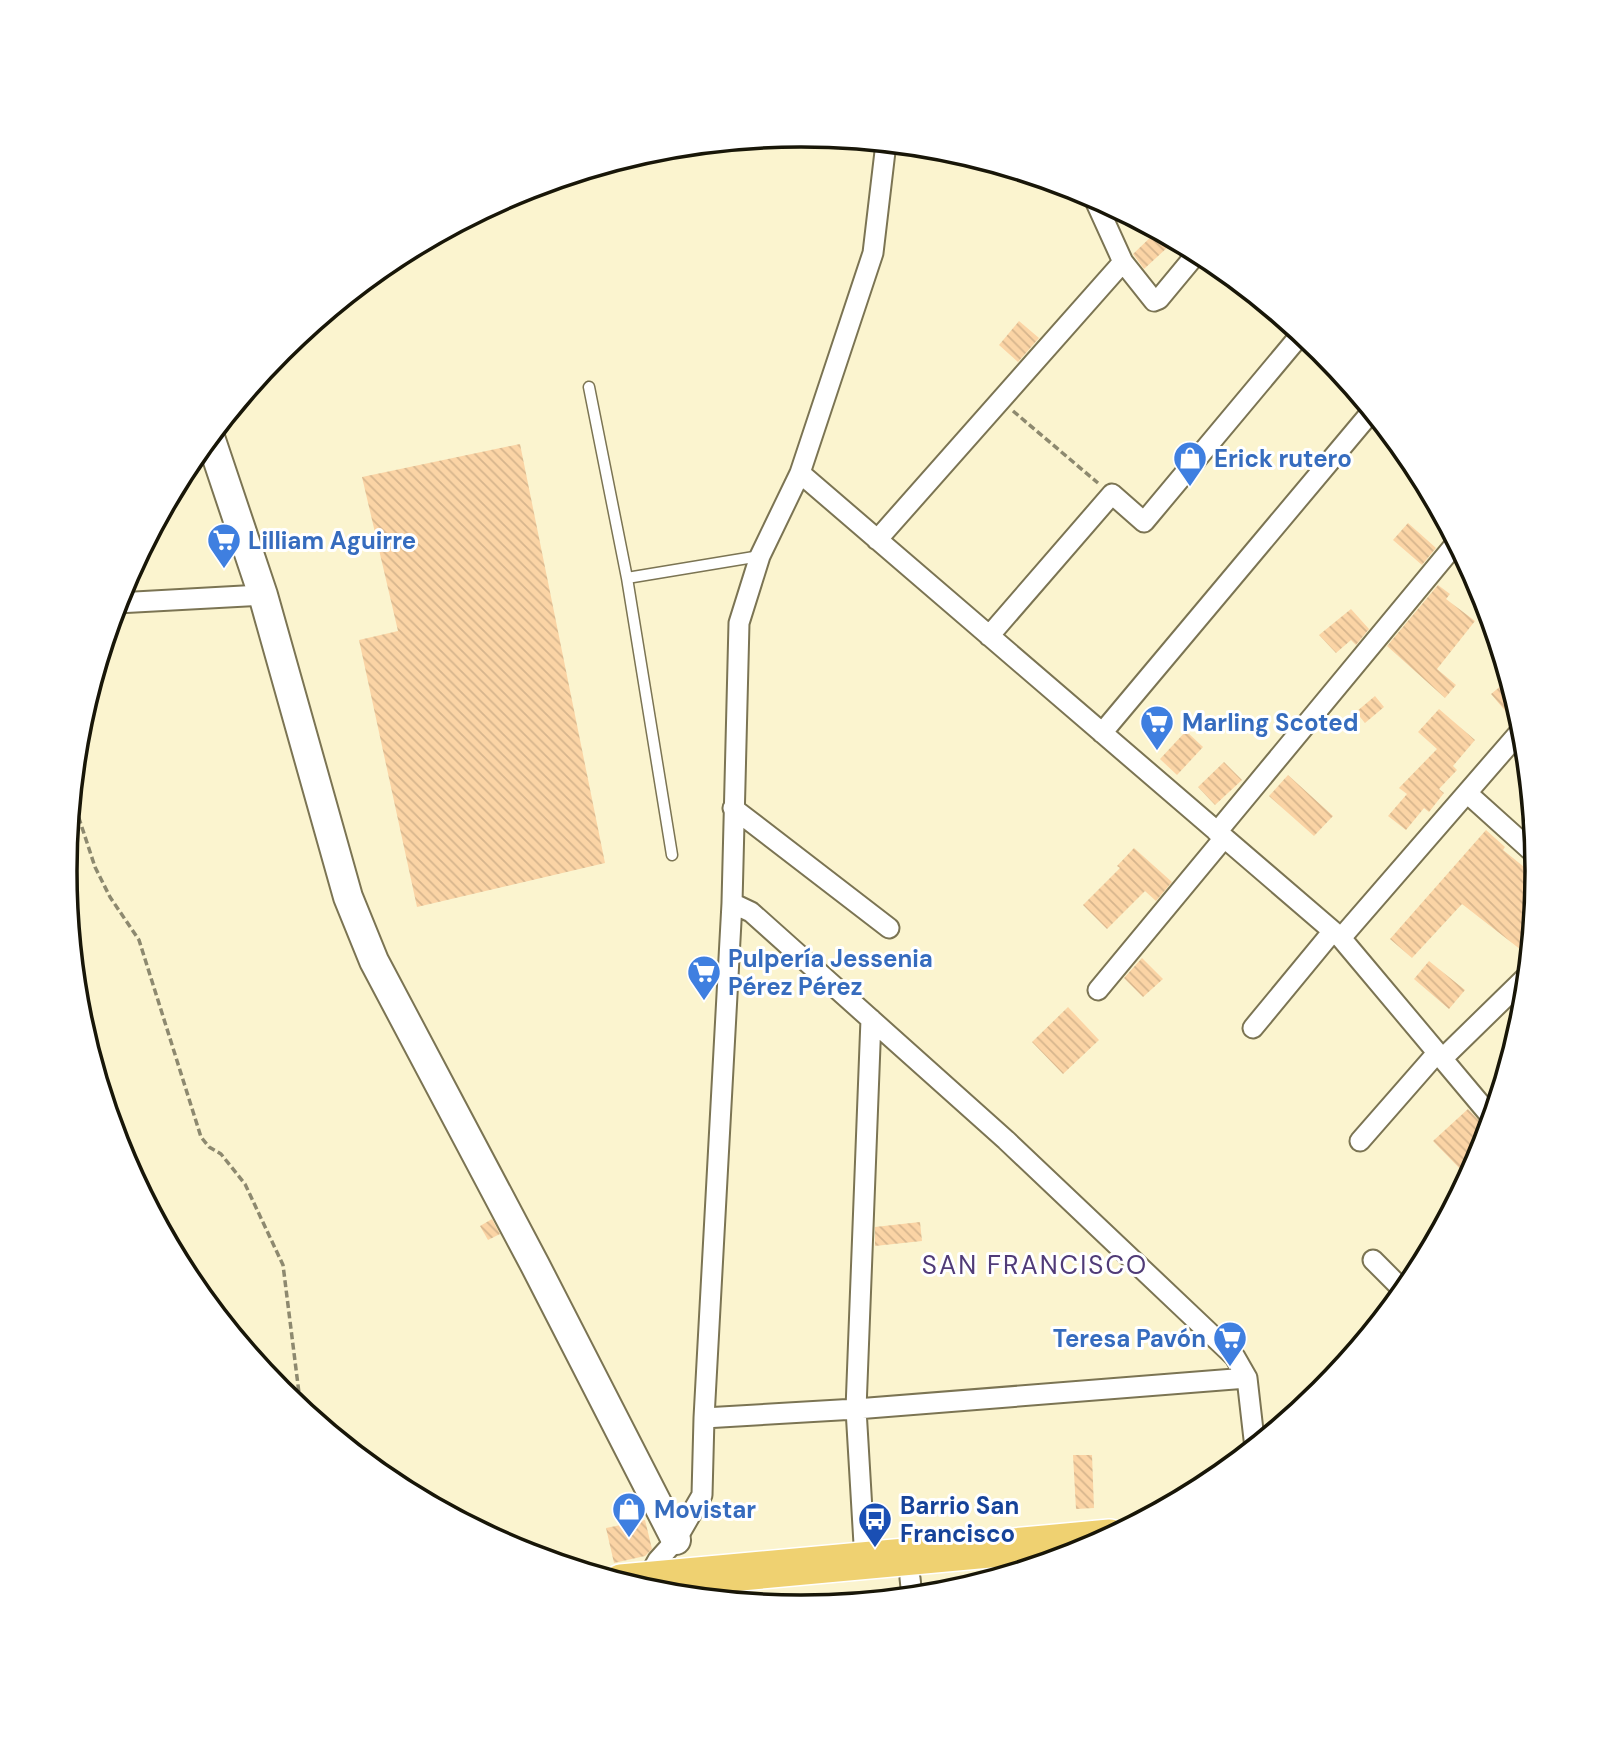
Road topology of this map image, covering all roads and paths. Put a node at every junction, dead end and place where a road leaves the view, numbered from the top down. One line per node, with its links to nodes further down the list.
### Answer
1 (885, 152): 10 (street)
2 (1100, 212): 4 (street)
3 (1191, 261): 4 (street)
4 (1123, 262): 7 (street)
5 (1295, 342): 11 (street)
6 (589, 387): 15 (lane)
7 (1001, 400): 11 (path); 12 (street)
8 (1367, 419): 19 (street)
9 (214, 448): 16 (street)
10 (800, 473): 12 (street); 14 (street)
11 (1112, 494): 18 (street)
12 (877, 540): 18 (street)
13 (1451, 550): 24 (street)
14 (760, 556): 15 (lane); 22 (street)
15 (627, 578): 26 (lane)
16 (263, 595): 17 (street); 44 (street)
17 (129, 602)
18 (989, 636): 19 (street)
19 (1102, 733): 24 (street)
20 (1514, 739): 21 (street)
21 (1467, 793): 25 (street); 29 (street)
22 (733, 808): 27 (street); 28 (street)
23 (79, 819): 40 (path)
24 (1221, 835): 29 (street); 31 (street)
25 (1525, 845)
26 (673, 855)
27 (732, 903): 32 (street); 42 (street)
28 (889, 928)
29 (1337, 935): 33 (street); 34 (street)
30 (1517, 985): 34 (street)
31 (1098, 990)
32 (871, 1019): 39 (street); 41 (street)
33 (1253, 1028)
34 (1439, 1056): 35 (street); 36 (street)
35 (1486, 1110)
36 (1360, 1140)
37 (1373, 1260): 38 (street)
38 (1397, 1284)
39 (1247, 1378): 41 (street); 43 (street)
40 (299, 1393)
41 (856, 1409): 42 (street); 46 (street)
42 (704, 1418): 44 (street)
43 (1254, 1437)
44 (676, 1540): 47 (street)
45 (1079, 1541): 46 (highway)
46 (865, 1561): 48 (highway)
47 (642, 1578)
48 (659, 1582)
49 (907, 1588): 50 (highway)
50 (769, 1595)

